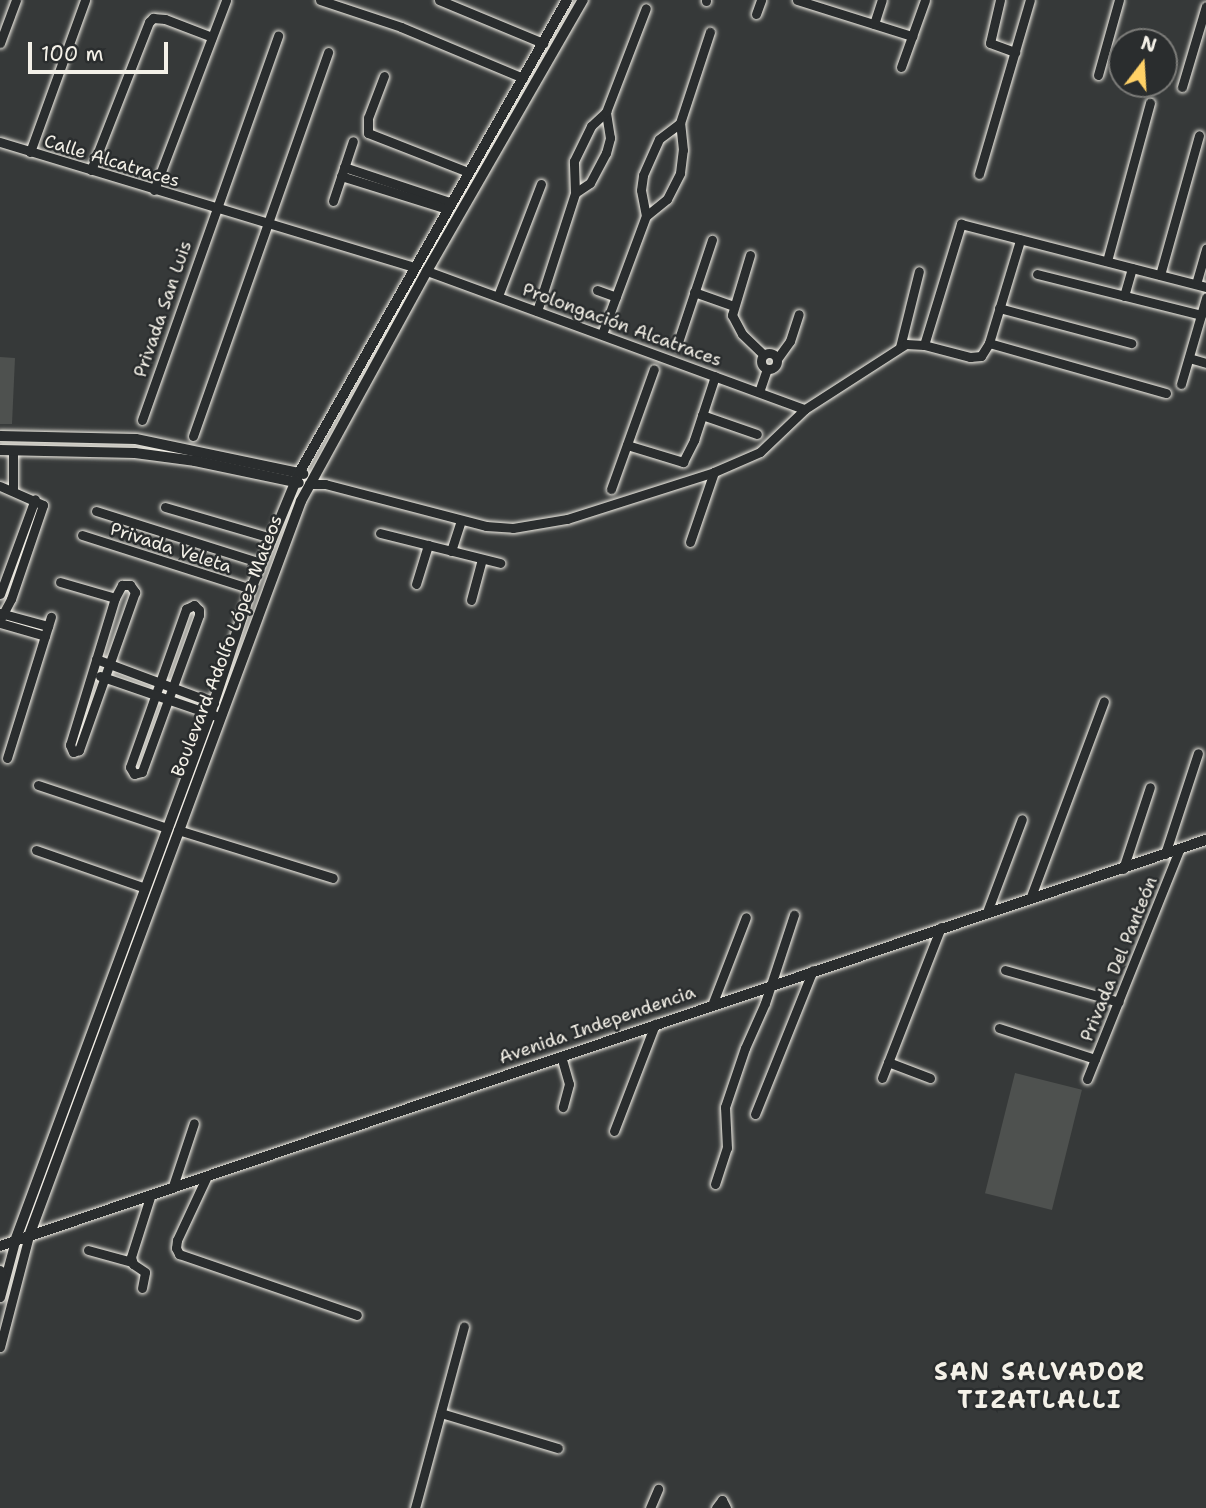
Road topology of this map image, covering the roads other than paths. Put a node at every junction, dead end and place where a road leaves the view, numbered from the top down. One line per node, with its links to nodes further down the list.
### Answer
1 (16, 0): 24 (street)
2 (85, 0): 39 (street)
3 (226, 0): 23 (street)
4 (320, 0): 31 (street)
5 (439, 0): 25 (street)
6 (567, 0): 25 (street, Boulevard Adolfo López Mateos)
7 (583, 0): 59 (street, Boulevard Adolfo López Mateos)
8 (761, 0): 18 (street)
9 (797, 0): 15 (street)
10 (883, 0): 19 (street)
11 (925, 0): 22 (street)
12 (1000, 0): 27 (street)
13 (1030, 0): 27 (street)
14 (1119, 0): 29 (street)
15 (821, 4): 19 (street)
16 (1206, 6): 32 (street)
17 (646, 8): 34 (street)
18 (756, 14)
19 (874, 24): 22 (street)
20 (710, 33): 35 (street)
21 (278, 35): 49 (street)
22 (912, 36): 28 (street)
23 (212, 37): 40 (street); 45 (street)
24 (0, 43)
25 (543, 43): 31 (street, Boulevard Adolfo López Mateos)
26 (328, 52): 51 (street)
27 (1015, 52): 43 (street)
28 (901, 67)
29 (1098, 75)
30 (384, 76): 42 (street)
31 (523, 78): 42 (street, Boulevard Adolfo López Mateos)
32 (1182, 87)
33 (1150, 103): 56 (street)
34 (606, 112): 46 (street); 46 (street)
35 (680, 123): 50 (street); 50 (street)
36 (1199, 135): 62 (street)
37 (353, 141): 41 (street)
38 (0, 142): 39 (street, Calle Alcatraces)
39 (30, 152): 40 (street, Calle Alcatraces)
40 (90, 170): 45 (street, Calle Alcatraces)
41 (343, 171): 47 (street); 48 (street)
42 (468, 172): 48 (street, Boulevard Adolfo López Mateos)
43 (979, 174)
44 (541, 184): 66 (street)
45 (154, 190): 49 (street, Calle Alcatraces)
46 (575, 193): 72 (street)
47 (333, 201)
48 (448, 206): 57 (street, Boulevard Adolfo López Mateos)
49 (215, 208): 51 (street, Calle Alcatraces); 93 (street, Privada San Luis)
50 (646, 216): 68 (street)
51 (267, 224): 57 (street, Calle Alcatraces); 96 (street)
52 (712, 240): 65 (street)
53 (1020, 240): 56 (street); 71 (street); 79 (street)
54 (1206, 248): 63 (street)
55 (750, 255): 70 (street)
56 (1107, 261): 58 (street)
57 (413, 267): 103 (street, Boulevard Adolfo López Mateos)
58 (1132, 268): 62 (street); 67 (street)
59 (427, 271): 66 (street, Prolongación Alcatraces); 104 (street, Boulevard Adolfo López Mateos)
60 (919, 271): 80 (street)
61 (1037, 274): 67 (street)
62 (1160, 275): 63 (street)
63 (1201, 286)
64 (597, 290): 68 (street)
65 (694, 292): 70 (street); 78 (street)
66 (498, 296): 72 (street, Prolongación Alcatraces)
67 (1124, 296): 74 (street)
68 (616, 297): 75 (street)
69 (1206, 298): 74 (street)
70 (734, 306): 81 (street)
71 (999, 308): 76 (street); 77 (street)
72 (537, 310): 75 (street, Prolongación Alcatraces)
73 (799, 314): 83 (street)
74 (1201, 315): 82 (street)
75 (602, 334): 87 (street, Prolongación Alcatraces)
76 (1131, 343)
77 (989, 344): 79 (street); 90 (street)
78 (677, 345)
79 (924, 345): 80 (street)
80 (900, 347): 91 (street)
81 (764, 355): 83 (street); 86 (street)
82 (1189, 358): 84 (street); 88 (street)
83 (777, 359): 86 (street)
84 (1206, 363)
85 (654, 369): 98 (street)
86 (767, 369): 89 (street)
87 (715, 376): 89 (street, Prolongación Alcatraces); 92 (street)
88 (1181, 384)
89 (759, 392): 91 (street, Prolongación Alcatraces)
90 (1166, 393)
91 (805, 409): 102 (street)
92 (702, 415): 94 (street); 98 (street)
93 (142, 420)
94 (757, 434)
95 (0, 436): 97 (street)
96 (193, 436)
97 (136, 439): 101 (street); 103 (street)
98 (627, 444): 106 (street)
99 (0, 450): 100 (street)
100 (13, 450): 101 (street); 107 (street)
101 (135, 453): 103 (street)
102 (715, 472): 111 (street); 115 (street)
103 (296, 478): 104 (street); 114 (street, Boulevard Adolfo López Mateos)
104 (311, 480): 111 (street); 137 (street, Boulevard Adolfo López Mateos)
105 (0, 486): 107 (street)
106 (611, 489)
107 (13, 491): 108 (street)
108 (39, 501): 124 (street); 127 (street)
109 (165, 507): 114 (street)
110 (96, 511): 119 (street)
111 (461, 520): 117 (street)
112 (380, 533): 116 (street)
113 (82, 535): 123 (street, Privada Veleta)
114 (271, 538): 119 (street, Boulevard Adolfo López Mateos)
115 (690, 542)
116 (428, 545): 117 (street); 122 (street)
117 (451, 551): 118 (street)
118 (482, 559): 120 (street); 126 (street)
119 (261, 563): 123 (street, Boulevard Adolfo López Mateos)
120 (500, 563)
121 (60, 582): 125 (street)
122 (415, 584)
123 (251, 589): 137 (street, Boulevard Adolfo López Mateos)
124 (0, 594)
125 (115, 598): 128 (street); 129 (street)
126 (471, 600)
127 (1, 618): 139 (street)
128 (96, 659): 129 (street); 130 (street)
129 (109, 663): 131 (street); 132 (street)
130 (92, 673): 131 (street); 131 (street)
131 (104, 677): 134 (street)
132 (160, 681): 133 (street); 133 (street); 134 (street)
133 (172, 688): 135 (street); 137 (street)
134 (155, 695): 135 (street); 135 (street)
135 (168, 699): 137 (street)
136 (1104, 701): 151 (street)
137 (214, 711): 143 (street, Boulevard Adolfo López Mateos)
138 (1198, 753): 147 (street)
139 (7, 758)
140 (38, 786): 143 (street)
141 (1150, 788): 148 (street)
142 (1022, 819): 152 (street)
143 (172, 829): 149 (street); 150 (street, Boulevard Adolfo López Mateos); 177 (street, Boulevard Adolfo López Mateos)
144 (1206, 841): 146 (street, Avenida Independencia)
145 (36, 850): 150 (street)
146 (1179, 850): 147 (street, Avenida Independencia); 159 (street, Privada Del Panteón)
147 (1165, 854): 148 (street, Avenida Independencia)
148 (1123, 869): 151 (street, Avenida Independencia)
149 (333, 878)
150 (145, 888): 178 (street, Boulevard Adolfo López Mateos)
151 (1030, 899): 152 (street, Avenida Independencia)
152 (987, 912): 155 (street, Avenida Independencia)
153 (794, 915): 158 (street)
154 (746, 917): 160 (street)
155 (941, 928): 156 (street, Avenida Independencia); 165 (street)
156 (813, 970): 158 (street, Avenida Independencia); 170 (street)
157 (1005, 970): 159 (street)
158 (769, 985): 160 (street, Avenida Independencia); 174 (street)
159 (1119, 1002): 164 (street, Privada Del Panteón)
160 (712, 1005): 161 (street, Avenida Independencia)
161 (656, 1024): 163 (street, Avenida Independencia); 172 (street)
162 (999, 1028): 164 (street)
163 (561, 1056): 169 (street); 173 (street, Avenida Independencia)
164 (1096, 1059): 168 (street, Privada Del Panteón)
165 (888, 1062): 166 (street); 167 (street)
166 (882, 1077)
167 (930, 1078)
168 (1087, 1079)
169 (563, 1107)
170 (755, 1114)
171 (194, 1123): 175 (street)
172 (614, 1131)
173 (207, 1176): 175 (street, Avenida Independencia); 185 (street)
174 (715, 1184)
175 (173, 1186): 176 (street, Avenida Independencia)
176 (151, 1194): 177 (street, Avenida Independencia); 181 (street)
177 (29, 1236): 178 (street, Avenida Independencia); 187 (street, Boulevard Adolfo López Mateos)
178 (15, 1241): 179 (street, Avenida Independencia); 182 (street, Boulevard Adolfo López Mateos)
179 (0, 1246)
180 (88, 1250): 181 (street)
181 (132, 1262): 183 (street)
182 (2, 1275): 184 (street, Boulevard Adolfo López Mateos)
183 (142, 1288)
184 (0, 1297)
185 (356, 1315)
186 (464, 1326): 188 (street)
187 (0, 1347)
188 (441, 1413): 189 (street); 191 (street)
189 (558, 1448)
190 (658, 1489): 192 (street)
191 (415, 1508)
192 (650, 1508)
193 (716, 1508): 194 (street)
194 (726, 1508)

